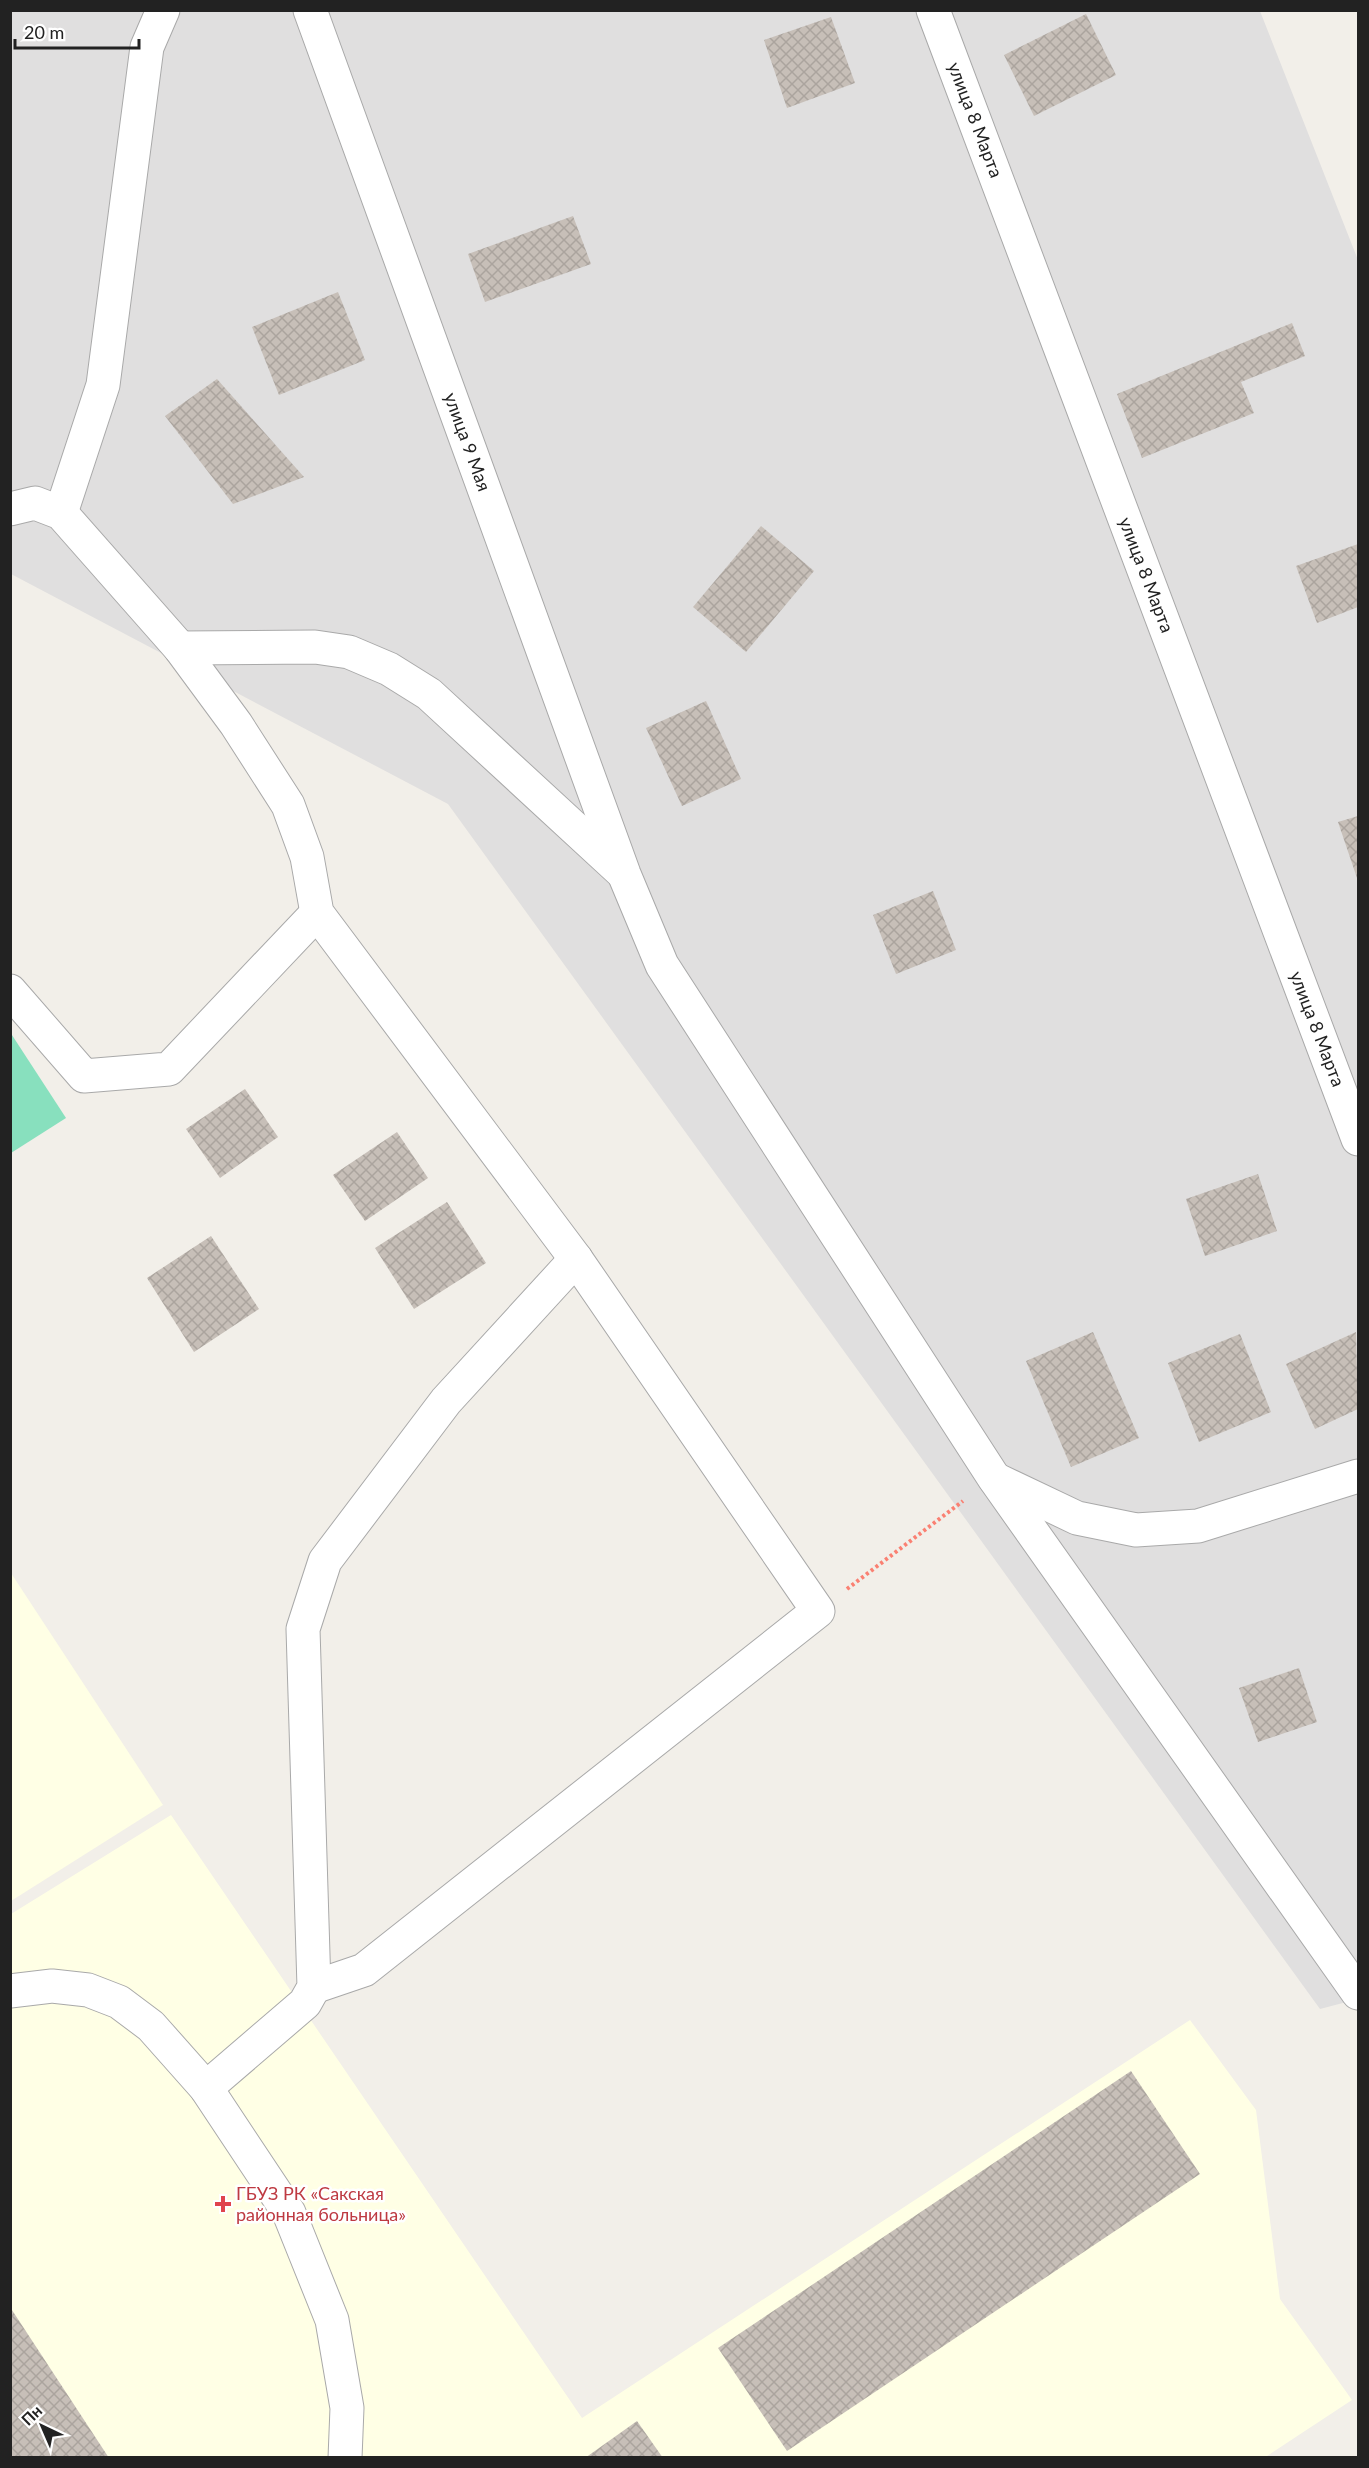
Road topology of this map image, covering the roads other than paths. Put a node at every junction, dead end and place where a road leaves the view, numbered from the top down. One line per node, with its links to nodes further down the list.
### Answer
1 (163, 10): 5 (street)
2 (310, 10): 7 (street, улица 9 Мая)
3 (933, 10): 10 (street, улица 8 Марта)
4 (10, 509): 5 (street)
5 (61, 513): 6 (street)
6 (180, 648): 7 (street); 8 (street)
7 (624, 874): 13 (street, улица 9 Мая)
8 (317, 913): 9 (street); 11 (street)
9 (10, 991)
10 (1359, 1139)
11 (576, 1258): 14 (street); 14 (street)
12 (1359, 1476): 13 (street)
13 (994, 1478): 16 (street, улица 9 Мая)
14 (314, 1987): 17 (street)
15 (10, 1991): 17 (street)
16 (1359, 1993)
17 (206, 2088): 18 (street)
18 (345, 2457)

